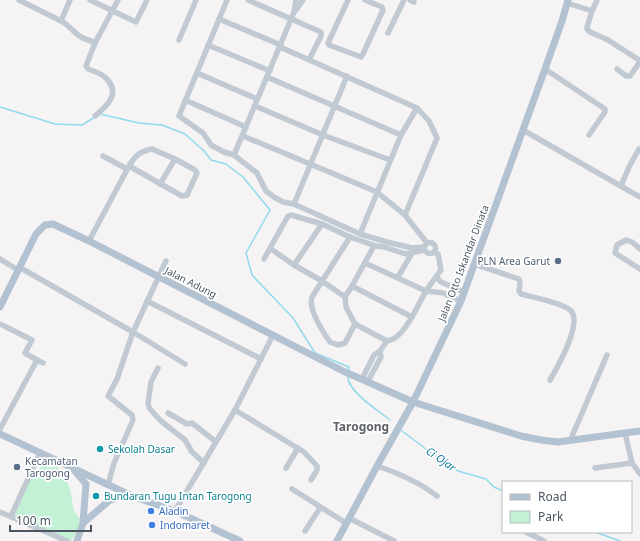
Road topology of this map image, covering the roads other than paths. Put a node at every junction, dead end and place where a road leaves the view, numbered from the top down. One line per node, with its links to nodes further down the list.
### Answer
1 (19, 0): 21 (street)
2 (70, 0): 21 (street)
3 (90, 0): 16 (street)
4 (118, 0): 16 (street)
5 (147, 0): 16 (street)
6 (196, 0): 23 (street)
7 (227, 0): 19 (street)
8 (248, 0): 20 (street)
9 (296, 0): 18 (street)
10 (303, 0): 18 (street)
11 (348, 0): 12 (street)
12 (365, 0)
13 (404, 0): 22 (street)
14 (597, 0): 17 (street)
15 (567, 2): 17 (street); 28 (main road, Jalan Otto Iskandar Dinata)
16 (113, 10): 24 (street)
17 (592, 11): 29 (street)
18 (294, 12): 20 (street)
19 (219, 19): 25 (street); 26 (street)
20 (291, 19): 26 (street); 27 (street)
21 (61, 21): 24 (street)
22 (388, 33)
23 (179, 40)
24 (96, 43): 38 (street)
25 (208, 45): 30 (street); 31 (street)
26 (280, 46): 27 (street); 31 (street)
27 (309, 60): 32 (street)
28 (545, 69): 40 (main road, Jalan Otto Iskandar Dinata); 43 (street)
29 (618, 69)
30 (197, 73): 33 (street); 34 (street)
31 (268, 74): 33 (street); 36 (street)
32 (347, 76): 36 (street); 37 (street)
33 (257, 99): 35 (street)
34 (185, 100): 39 (street); 46 (street)
35 (255, 106): 39 (street); 41 (street)
36 (336, 106): 41 (street); 42 (street)
37 (417, 108): 42 (street); 57 (street)
38 (95, 116)
39 (246, 127): 44 (street)
40 (523, 130): 53 (street); 72 (main road, Jalan Otto Iskandar Dinata)
41 (324, 135): 49 (street); 50 (street)
42 (401, 135): 49 (street)
43 (589, 135)
44 (243, 136): 46 (street); 50 (street)
45 (639, 149): 53 (street)
46 (234, 155): 56 (street)
47 (103, 156): 51 (street)
48 (174, 159): 51 (street); 52 (street); 52 (street)
49 (390, 160): 54 (street)
50 (311, 164): 54 (street); 56 (street)
51 (128, 168): 52 (street); 61 (street)
52 (160, 184)
53 (621, 186): 55 (street)
54 (377, 192): 57 (street); 59 (street)
55 (640, 197)
56 (294, 204): 59 (street)
57 (405, 215): 63 (street)
58 (322, 224): 60 (street); 64 (street); 73 (street)
59 (360, 234): 63 (street)
60 (350, 238): 62 (street); 79 (street)
61 (89, 241): 74 (main road, Jalan Adung); 76 (main road, Jalan Adung)
62 (374, 246): 67 (street); 71 (street)
63 (425, 247): 66 (street); 66 (street); 67 (street)
64 (271, 249): 69 (street); 73 (street)
65 (640, 249): 75 (street)
66 (434, 252): 77 (street)
67 (412, 253): 78 (street)
68 (0, 259): 74 (street)
69 (264, 259)
70 (166, 261): 76 (street)
71 (366, 263): 78 (street); 80 (street)
72 (474, 264): 82 (main road, Jalan Otto Iskandar Dinata); 100 (street)
73 (294, 266): 79 (street)
74 (18, 268): 86 (main road, Jalan Adung); 90 (street)
75 (640, 270)
76 (158, 277): 84 (street); 91 (main road, Jalan Adung)
77 (436, 277): 81 (street); 82 (street)
78 (398, 278): 81 (street)
79 (322, 281): 83 (street); 89 (street)
80 (352, 286): 83 (street); 87 (street)
81 (426, 291): 85 (street); 87 (street)
82 (464, 292): 85 (main road, Jalan Otto Iskandar Dinata)
83 (345, 297): 89 (street)
84 (146, 301): 90 (street); 94 (street)
85 (461, 301): 101 (main road, Jalan Otto Iskandar Dinata)
86 (0, 307)
87 (412, 317): 92 (street)
88 (0, 324): 95 (street)
89 (355, 324): 92 (street)
90 (133, 332): 97 (street); 122 (street)
91 (273, 335): 94 (street); 99 (main road, Jalan Adung)
92 (387, 341): 99 (street)
93 (607, 355): 108 (street)
94 (261, 359): 102 (street)
95 (37, 360): 96 (street); 104 (street)
96 (43, 363)
97 (185, 364)
98 (158, 368): 112 (street)
99 (365, 380): 101 (main road, Jalan Adung)
100 (550, 380)
101 (413, 402): 108 (main road, Jalan Adung); 114 (main road, Jalan Otto Iskandar Dinata)
102 (235, 410): 109 (street); 110 (street)
103 (168, 413): 109 (street)
104 (0, 429)
105 (640, 431): 106 (main road, Jalan Adung)
106 (625, 433): 108 (main road, Jalan Adung); 113 (street)
107 (0, 434): 111 (main road)
108 (570, 441)
109 (216, 442): 112 (street)
110 (298, 448): 115 (street); 120 (street)
111 (40, 453): 117 (main road); 132 (street)
112 (204, 463): 129 (street)
113 (632, 463): 116 (street); 118 (street)
114 (377, 466): 125 (street); 133 (main road, Jalan Otto Iskandar Dinata)
115 (286, 468)
116 (595, 468)
117 (75, 470): 119 (main road); 121 (main road)
118 (640, 474)
119 (96, 479): 121 (main road); 122 (main road)
120 (311, 480)
121 (86, 484): 128 (main road)
122 (108, 485): 124 (main road); 126 (main road)
123 (292, 489): 127 (street)
124 (132, 496): 126 (main road); 129 (main road)
125 (437, 496)
126 (110, 500): 131 (main road)
127 (320, 508): 133 (street); 135 (street)
128 (84, 510): 131 (main road); 134 (main road)
129 (175, 511): 139 (main road)
130 (0, 512): 132 (street)
131 (94, 513): 134 (main road)
132 (10, 516): 137 (street)
133 (348, 520): 140 (main road, Jalan Otto Iskandar Dinata); 141 (street)
134 (83, 523): 138 (main road)
135 (305, 532)
136 (528, 533): 142 (street)
137 (67, 541)
138 (77, 541)
139 (240, 541)
140 (337, 541)
141 (394, 541)
142 (544, 541)

